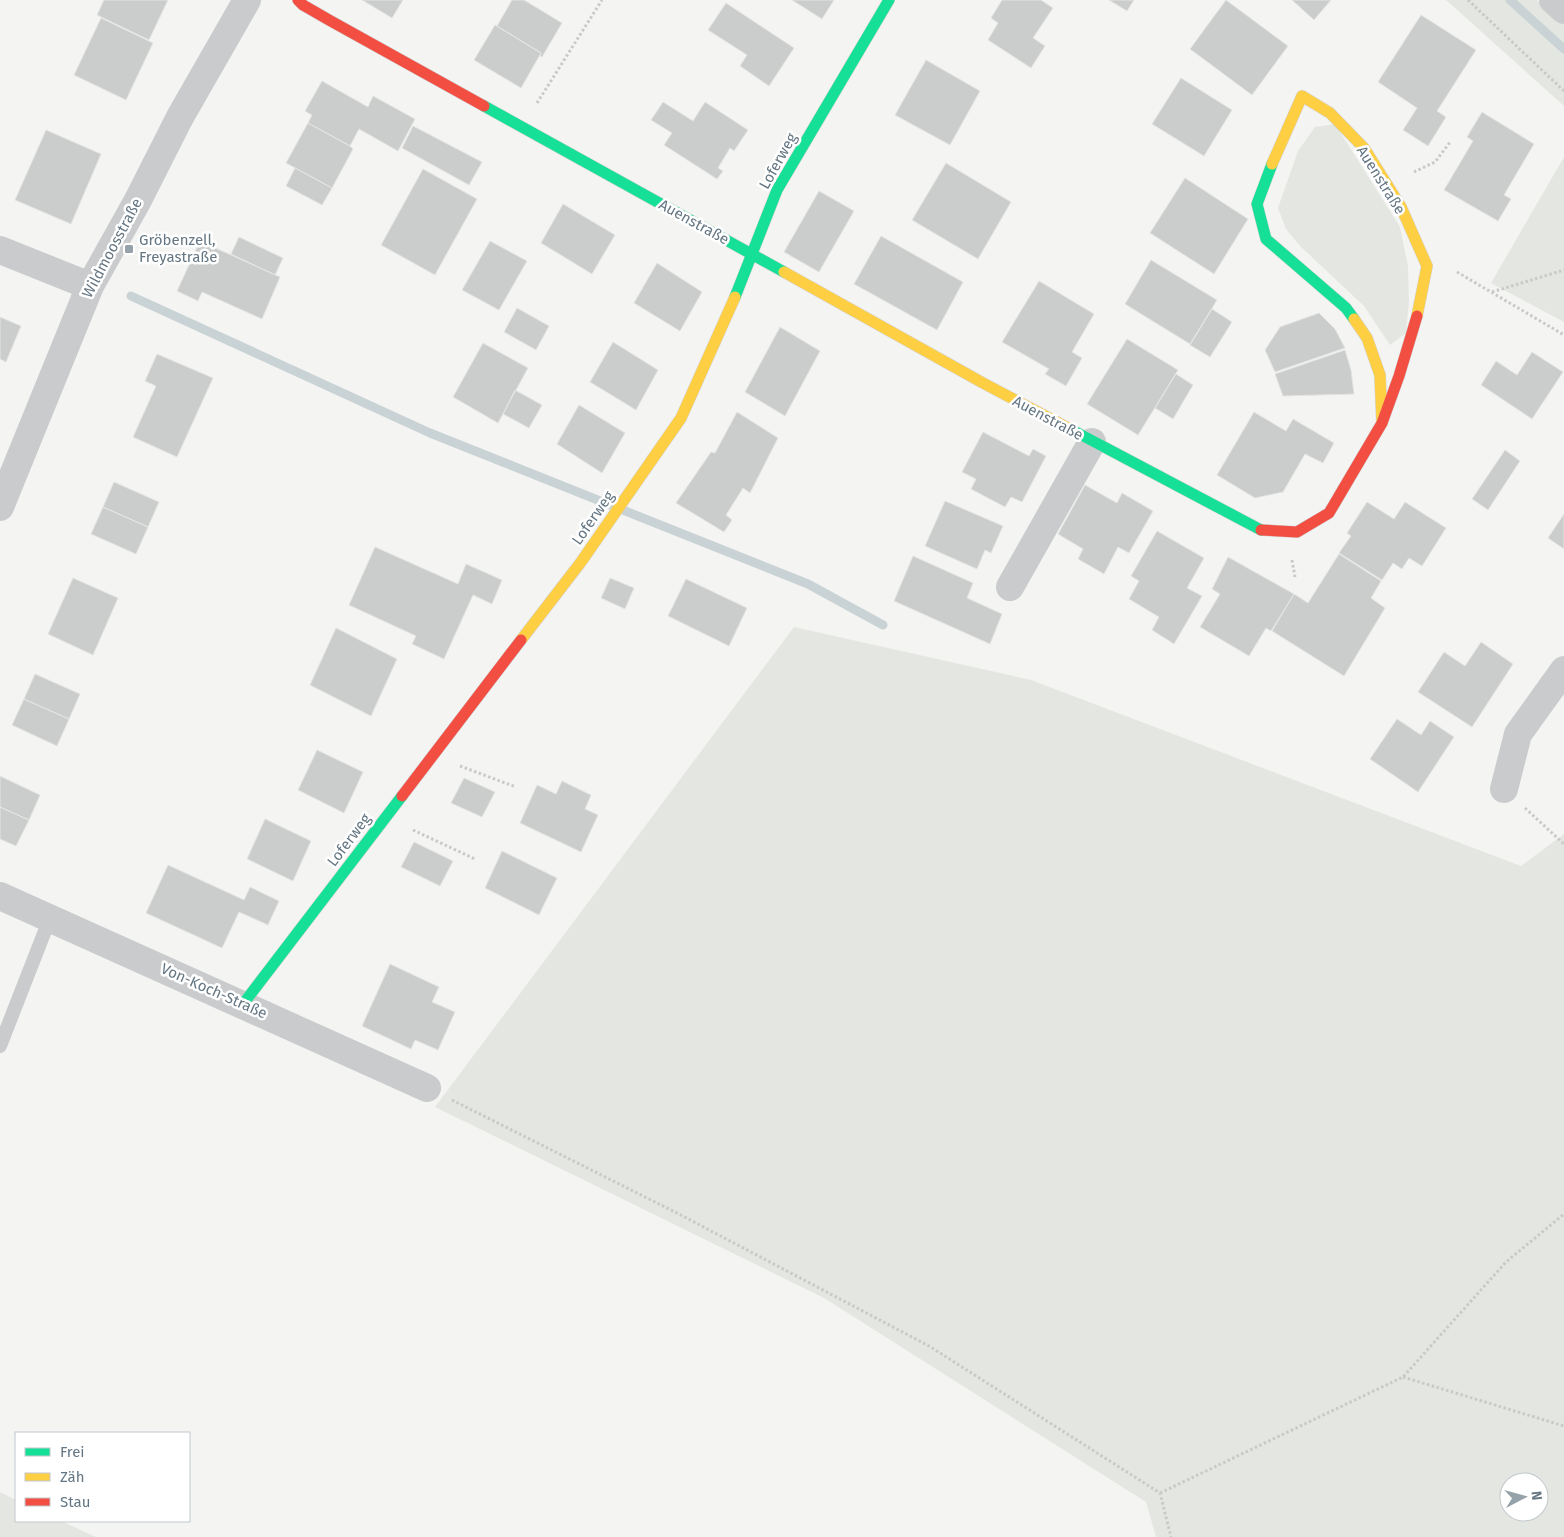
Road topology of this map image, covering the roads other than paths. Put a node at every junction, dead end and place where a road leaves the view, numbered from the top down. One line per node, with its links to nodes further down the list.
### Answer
1 (247, 0): 8 (street, Wildmoosstraße)
2 (298, 0): 7 (street, Auenstraße)
3 (888, 0): 7 (street, Loferweg)
4 (1553, 0): 5 (street)
5 (1564, 10)
6 (0, 250): 8 (street)
7 (752, 254): 10 (street, Auenstraße); 17 (street, Loferweg)
8 (90, 286): 11 (street, Wildmoosstraße)
9 (1382, 423): 9 (street, Auenstraße); 10 (street, Auenstraße)
10 (1092, 442): 12 (street, Auenstraße)
11 (0, 507)
12 (1010, 587)
13 (1564, 670): 14 (street)
14 (1504, 790)
15 (0, 896): 16 (street, Von-Koch-Straße)
16 (50, 918): 17 (street, Von-Koch-Straße); 18 (lane)
17 (243, 1004): 19 (street, Von-Koch-Straße)
18 (0, 1046)
19 (427, 1088)

